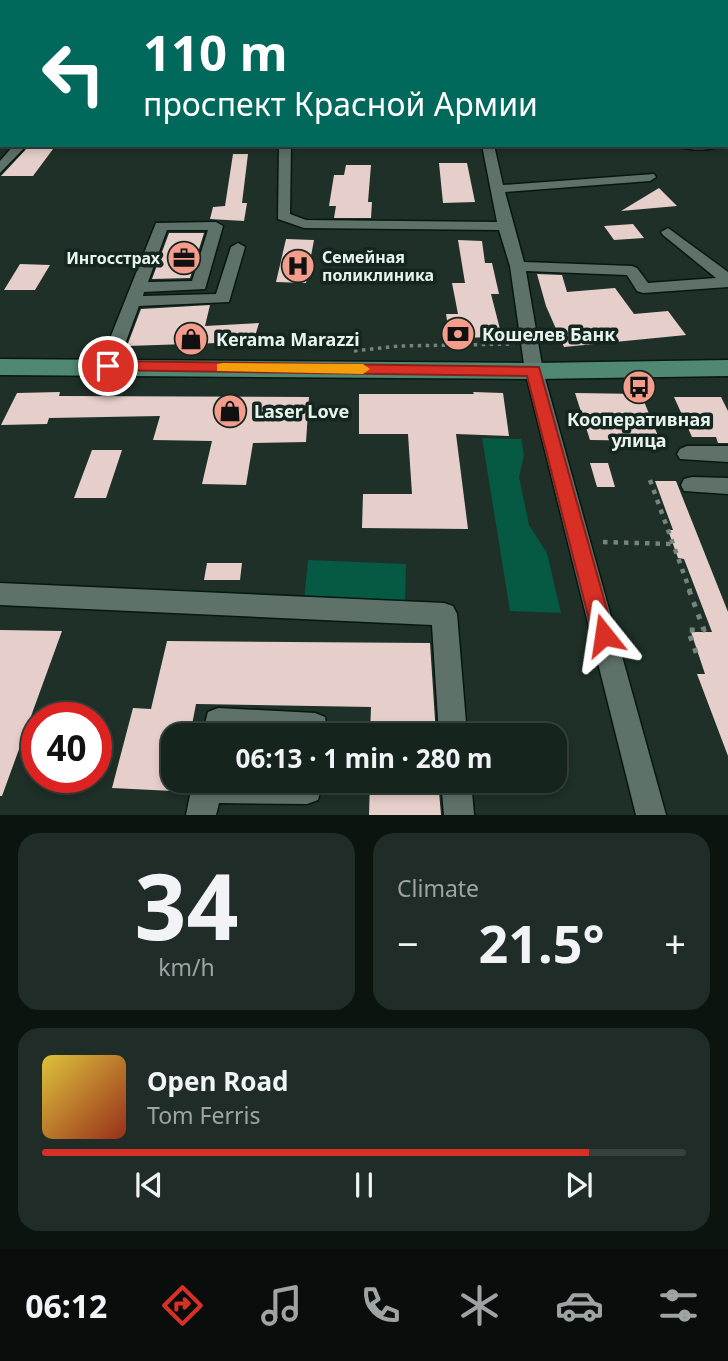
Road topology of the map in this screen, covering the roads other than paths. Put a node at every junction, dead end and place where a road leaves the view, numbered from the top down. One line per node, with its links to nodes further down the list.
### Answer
1 (19, 147): 4 (street)
2 (285, 147): 7 (street)
3 (488, 147): 6 (street)
4 (0, 169)
5 (650, 177): 6 (street)
6 (498, 189): 7 (street)
7 (505, 226): 10 (street)
8 (667, 232): 11 (street)
9 (238, 247): 12 (street)
10 (518, 266): 11 (street); 16 (street)
11 (728, 281)
12 (134, 294): 12 (street); 13 (street)
13 (108, 366): 14 (main road); 16 (main road)
14 (0, 367)
15 (728, 368): 16 (main road)
16 (534, 371): 29 (street)
17 (687, 454): 18 (street)
18 (728, 454)
19 (692, 485): 20 (street)
20 (728, 486)
21 (0, 594): 24 (street)
22 (218, 723): 23 (street)
23 (237, 723)
24 (452, 723)
25 (225, 793): 27 (street)
26 (457, 793): 28 (street)
27 (205, 794)
28 (459, 815)
29 (651, 815)

